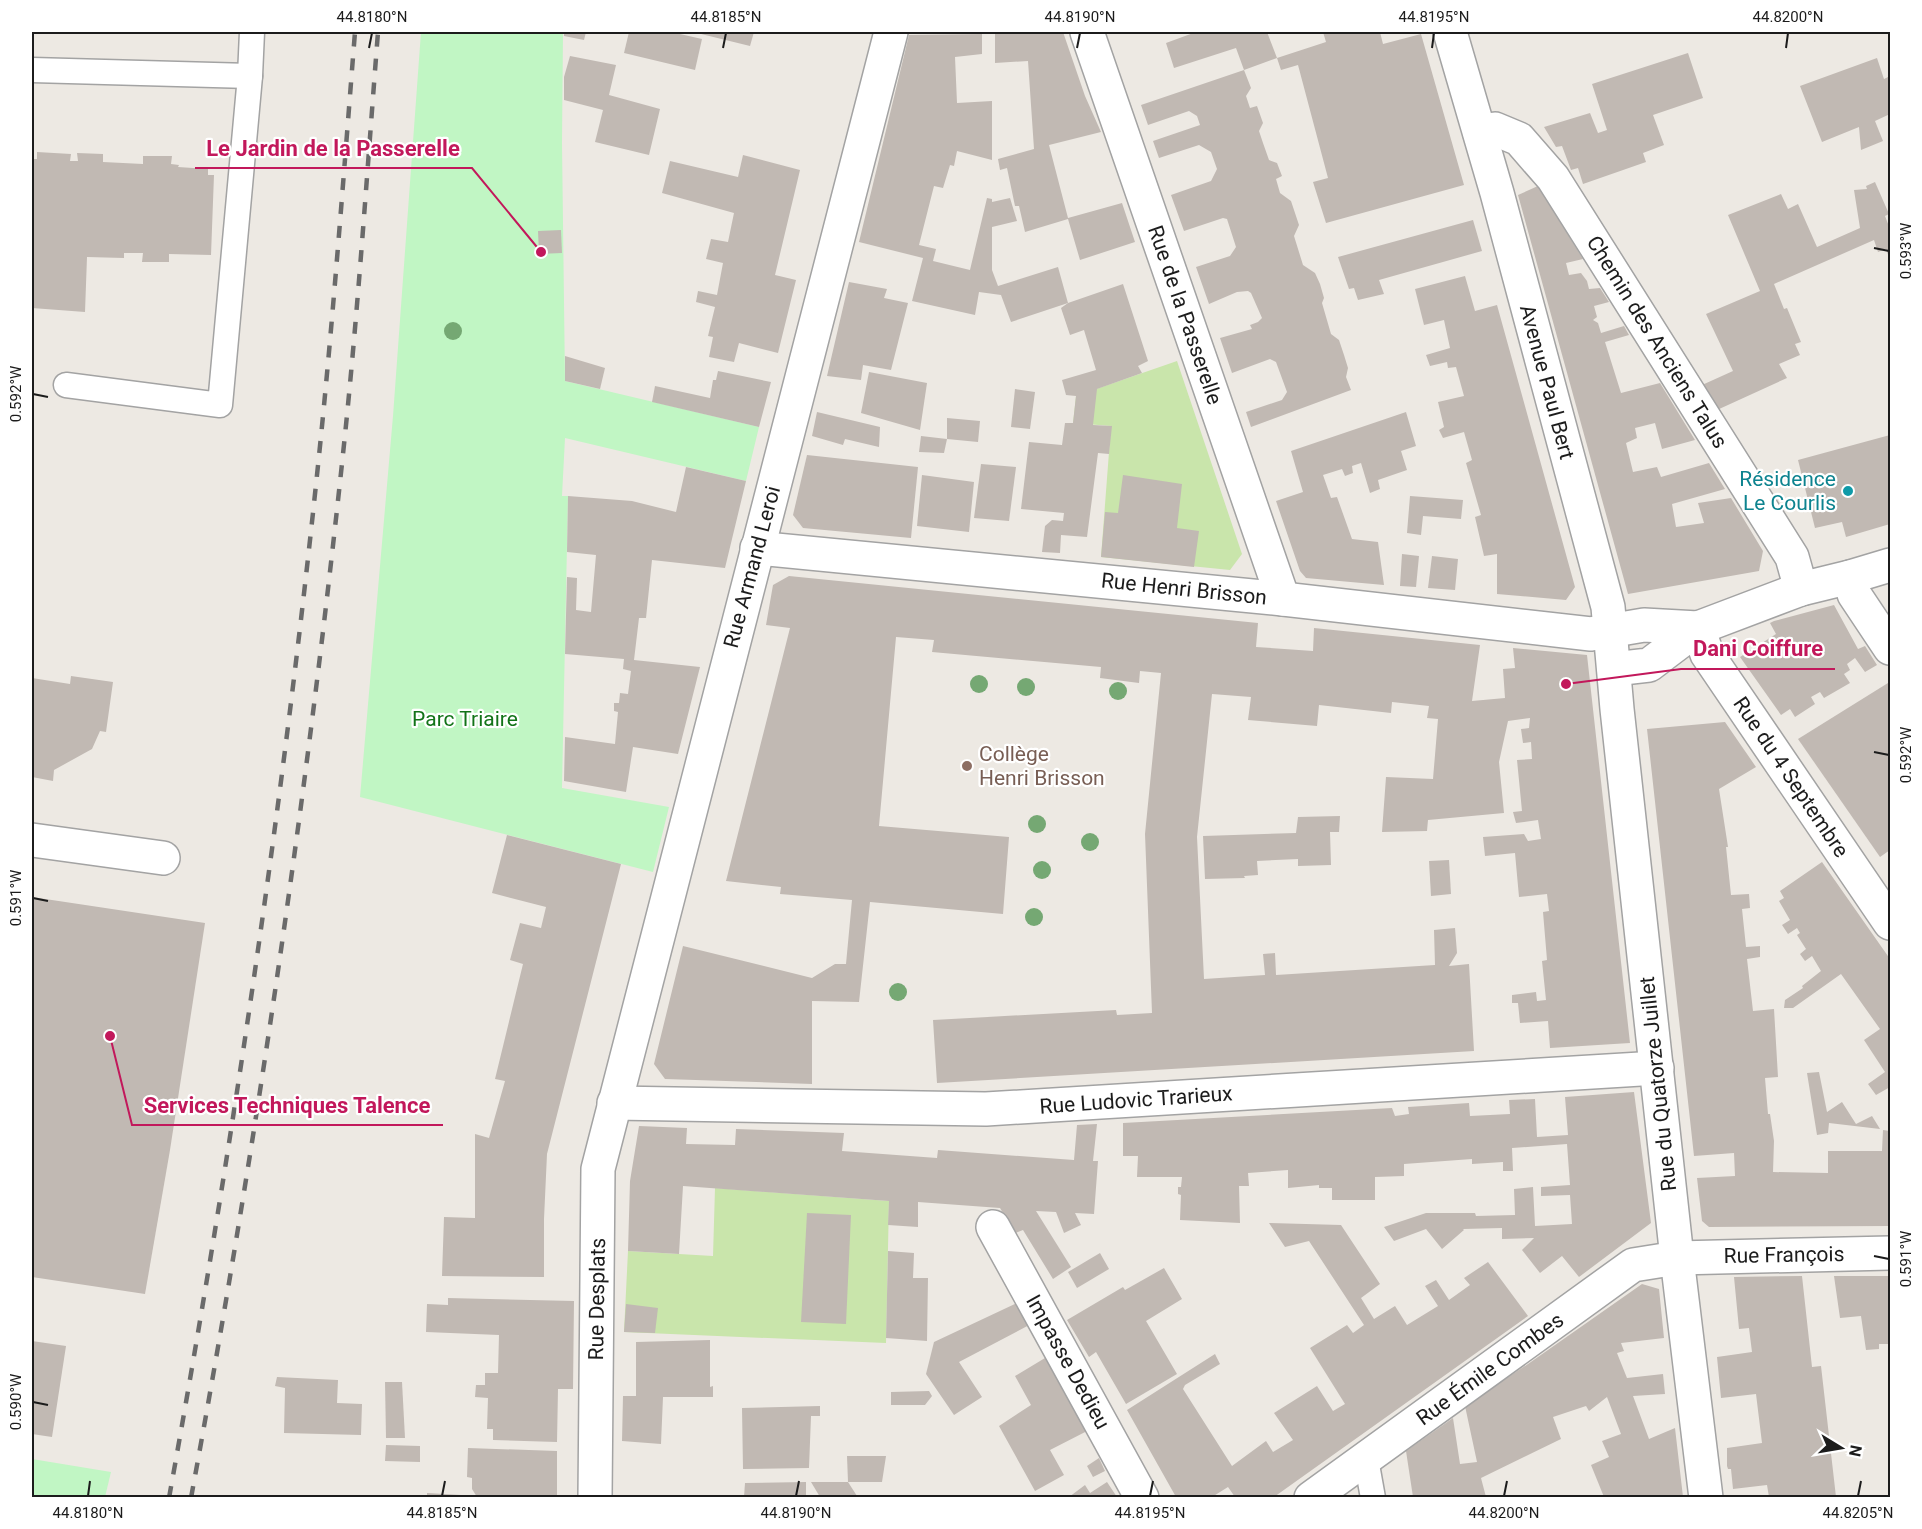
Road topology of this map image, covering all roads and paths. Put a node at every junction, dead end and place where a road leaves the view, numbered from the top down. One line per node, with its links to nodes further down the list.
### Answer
1 (252, 32): 6 (lane)
2 (891, 32): 9 (street, Rue Armand Leroi)
3 (1087, 32): 13 (street, Rue de la Passerelle)
4 (1450, 32): 7 (street, Avenue Paul Bert)
5 (32, 70): 6 (lane)
6 (250, 76): 8 (lane)
7 (1480, 133): 12 (street, Chemin des Anciens Talus); 15 (street, Avenue Paul Bert)
8 (66, 385)
9 (757, 548): 13 (street, Rue Henri Brisson); 22 (street, Rue Armand Leroi)
10 (1890, 565): 11 (street)
11 (1850, 578): 12 (street); 16 (street)
12 (1801, 589): 14 (street)
13 (1283, 599): 15 (street, Rue Henri Brisson)
14 (1698, 628): 15 (street); 17 (street); 20 (street, Rue du 4 Septembre)
15 (1611, 631): 17 (street, Rue du Quatorze Juillet)
16 (1890, 648)
17 (1614, 669): 21 (street, Rue du Quatorze Juillet)
18 (32, 840): 19 (street)
19 (164, 858)
20 (1890, 923)
21 (1657, 1068): 22 (street, Rue Ludovic Trarieux); 25 (street, Rue du Quatorze Juillet)
22 (614, 1103): 27 (street, Rue Desplats)
23 (993, 1227): 28 (street, Impasse Dedieu)
24 (1890, 1253): 25 (street, Rue François)
25 (1677, 1258): 26 (street, Rue Émile Combes); 31 (street, Rue du Quatorze Juillet)
26 (1366, 1459): 29 (street, Rue Émile Combes); 30 (lane)
27 (595, 1497)
28 (1142, 1497)
29 (1311, 1497)
30 (1373, 1497)
31 (1706, 1497)

